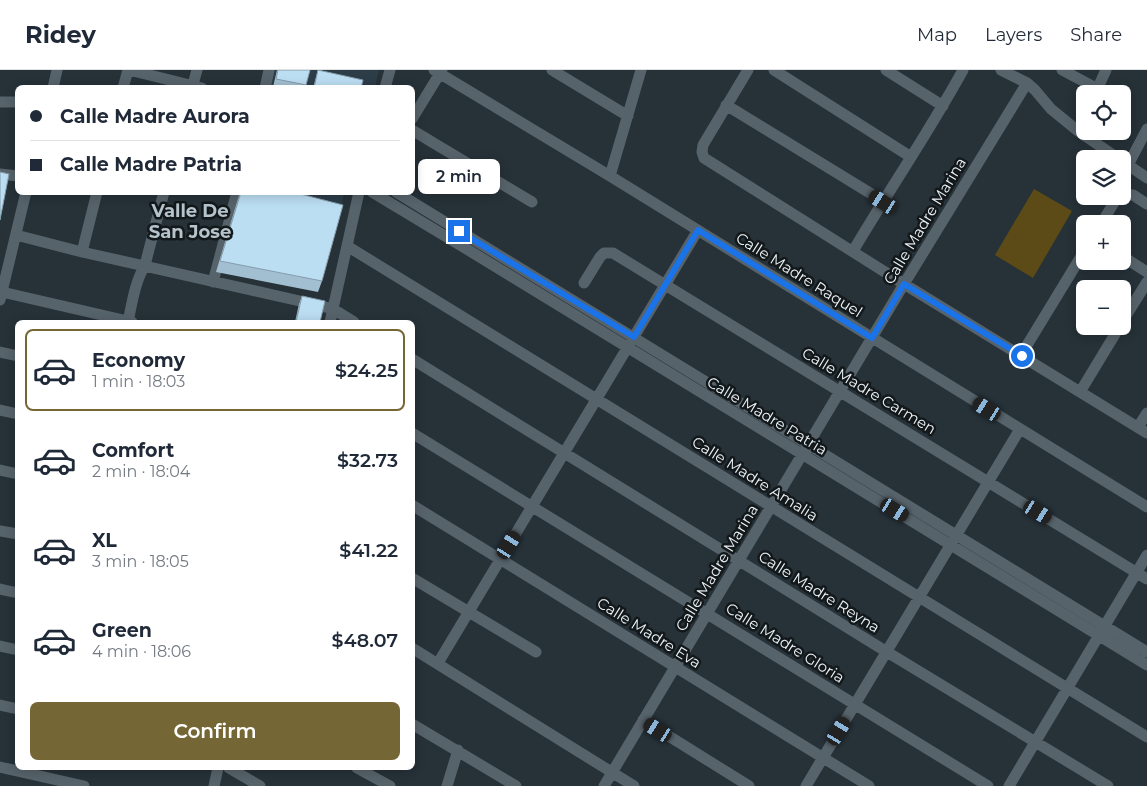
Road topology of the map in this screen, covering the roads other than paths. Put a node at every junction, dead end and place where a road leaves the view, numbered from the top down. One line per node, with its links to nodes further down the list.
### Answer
1 (57, 70): 17 (street)
2 (128, 70): 18 (street); 19 (street)
3 (197, 70): 20 (street)
4 (269, 70): 21 (street)
5 (390, 70): 22 (street)
6 (552, 70): 30 (street)
7 (641, 70): 30 (street)
8 (748, 70): 27 (street)
9 (774, 70): 37 (street)
10 (886, 70): 28 (street)
11 (964, 70): 28 (street)
12 (1001, 70): 16 (street)
13 (1062, 70): 23 (street)
14 (1106, 70): 24 (street)
15 (439, 71): 29 (street); 41 (street, Calle Madre Raquel)
16 (1027, 84): 32 (street); 67 (street, Calle Madre Marina)
17 (53, 85)
18 (124, 85)
19 (188, 85)
20 (196, 85)
21 (266, 85)
22 (386, 85)
23 (1087, 85)
24 (1100, 85)
25 (0, 102): 26 (street)
26 (15, 102)
27 (726, 105): 52 (street); 57 (street)
28 (943, 106): 37 (street)
29 (415, 114)
30 (628, 116): 41 (street)
31 (1147, 129): 36 (street)
32 (1076, 130)
33 (415, 132): 51 (street)
34 (1090, 140): 35 (street)
35 (1106, 150)
36 (1131, 150)
37 (911, 157): 52 (street)
38 (1131, 167): 42 (street)
39 (0, 174): 40 (street)
40 (15, 176)
41 (610, 176): 54 (street, Calle Madre Raquel)
42 (1147, 178)
43 (25, 195): 55 (street)
44 (96, 195): 58 (street)
45 (163, 195): 60 (street)
46 (236, 195): 63 (street)
47 (358, 195): 56 (street)
48 (377, 195): 78 (street, Calle Madre Patria)
49 (401, 195): 76 (street, Calle Madre Patria)
50 (1131, 195): 53 (street)
51 (532, 202)
52 (883, 202): 57 (street)
53 (1147, 204)
54 (698, 230): 66 (street); 77 (street, Calle Madre Raquel)
55 (16, 235): 58 (street); 68 (street)
56 (347, 246): 70 (street); 85 (street, Calle Madre Amalia)
57 (853, 251): 67 (street)
58 (82, 252): 60 (street)
59 (1131, 262): 62 (street)
60 (145, 265): 63 (street); 72 (street)
61 (1076, 265): 81 (street)
62 (1147, 272)
63 (213, 282): 70 (street)
64 (1147, 282): 69 (street)
65 (584, 283): 66 (street, Calle Madre Carmen)
66 (666, 284): 76 (street); 83 (street, Calle Madre Carmen)
67 (904, 284): 77 (street, Calle Madre Marina); 81 (street)
68 (1, 296): 71 (street)
69 (1131, 308)
70 (333, 309): 73 (street); 74 (street)
71 (120, 320)
72 (130, 320)
73 (330, 320)
74 (351, 320)
75 (1115, 335): 84 (street)
76 (634, 337): 78 (street); 92 (street, Calle Madre Patria)
77 (872, 338): 83 (street, Calle Madre Marina); 89 (street, Calle Madre Raquel)
78 (627, 348): 85 (street); 94 (street, Calle Madre Patria)
79 (0, 352): 80 (street)
80 (15, 355)
81 (1022, 356): 84 (street)
82 (415, 361): 93 (street, Calle Madre Reyna)
83 (840, 391): 92 (street, Calle Madre Marina); 97 (street, Calle Madre Carmen)
84 (1080, 392): 90 (street)
85 (597, 400): 93 (street); 99 (street, Calle Madre Amalia)
86 (0, 410): 88 (street)
87 (1147, 412): 90 (street)
88 (15, 413)
89 (1020, 429): 97 (street); 101 (street, Calle Madre Raquel)
90 (1142, 430)
91 (415, 435): 98 (street, Calle Madre Gloria)
92 (809, 444): 94 (street, Calle Madre Marina); 104 (street, Calle Madre Patria)
93 (564, 454): 98 (street); 107 (street, Calle Madre Reyna)
94 (802, 455): 99 (street, Calle Madre Marina); 104 (street, Calle Madre Patria)
95 (0, 470): 96 (street)
96 (15, 473)
97 (989, 482): 104 (street); 108 (street, Calle Madre Carmen)
98 (533, 506): 106 (street); 114 (street, Calle Madre Gloria)
99 (772, 506): 107 (street, Calle Madre Marina); 112 (street, Calle Madre Amalia)
100 (415, 507): 106 (street, Calle Madre Eva)
101 (1147, 507)
102 (0, 531): 103 (street)
103 (15, 534)
104 (954, 540): 112 (street); 115 (street, Calle Madre Patria)
105 (1147, 555): 108 (street)
106 (501, 558): 113 (street); 124 (street, Calle Madre Eva)
107 (740, 560): 114 (street, Calle Madre Marina); 120 (street, Calle Madre Reyna)
108 (1142, 575): 115 (street)
109 (415, 580): 113 (street)
110 (0, 589): 111 (street)
111 (15, 592)
112 (919, 598): 120 (street); 125 (street, Calle Madre Amalia)
113 (470, 612): 119 (street); 122 (street)
114 (707, 612): 124 (street, Calle Madre Marina); 126 (street, Calle Madre Gloria)
115 (1102, 631): 121 (street, Calle Madre Patria); 123 (street, Calle Madre Patria); 125 (street)
116 (0, 646): 117 (street)
117 (15, 649)
118 (415, 650): 122 (street)
119 (536, 652)
120 (887, 652): 126 (street); 132 (street, Calle Madre Reyna)
121 (1147, 652)
122 (438, 663): 141 (street)
123 (1147, 665)
124 (675, 667): 129 (street, Calle Madre Marina); 134 (street, Calle Madre Eva)
125 (1068, 689): 131 (street, Calle Madre Amalia); 132 (street)
126 (856, 704): 134 (street); 153 (street, Calle Madre Gloria)
127 (0, 705): 128 (street)
128 (15, 708)
129 (643, 720): 141 (street, Calle Madre Marina); 150 (street)
130 (415, 726): 133 (street)
131 (1147, 737)
132 (1035, 742): 154 (street); 155 (street, Calle Madre Reyna)
133 (458, 750): 146 (street); 147 (street)
134 (823, 758): 151 (street); 152 (street, Calle Madre Eva)
135 (0, 767): 136 (street)
136 (15, 769)
137 (218, 770): 143 (street)
138 (232, 770): 144 (street)
139 (361, 770): 145 (street)
140 (28, 771): 142 (street)
141 (612, 772): 148 (street, Calle Madre Marina); 149 (street)
142 (84, 786)
143 (214, 786)
144 (260, 786)
145 (390, 786)
146 (447, 786)
147 (516, 786)
148 (604, 786)
149 (634, 786)
150 (749, 786)
151 (806, 786)
152 (869, 786)
153 (988, 786)
154 (1009, 786)
155 (1108, 786)

